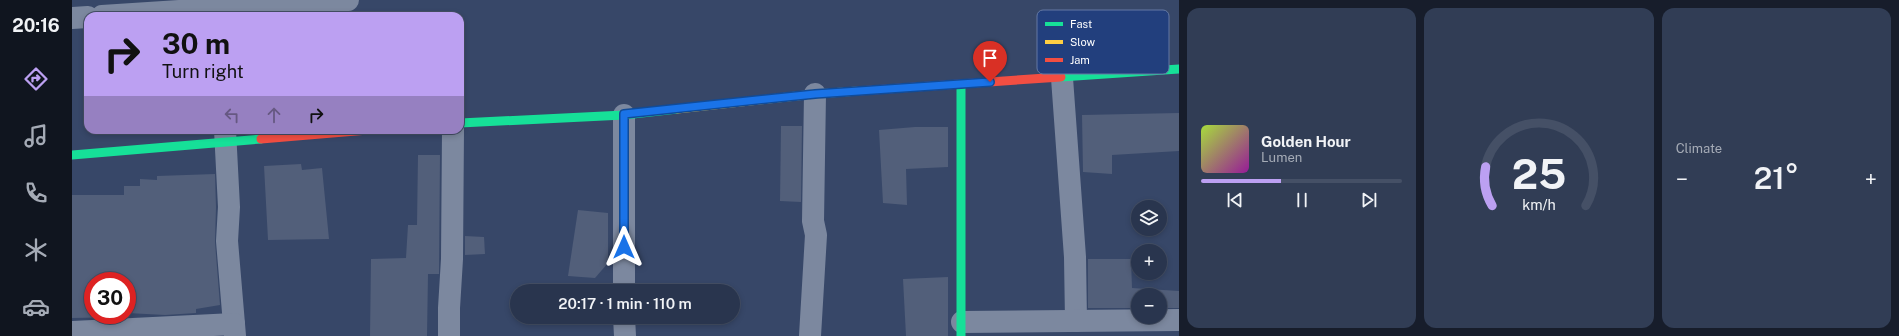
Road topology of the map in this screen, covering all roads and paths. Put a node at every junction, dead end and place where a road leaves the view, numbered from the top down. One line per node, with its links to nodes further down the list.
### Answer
1 (348, 0): 2 (street)
2 (211, 8): 3 (street)
3 (156, 12)
4 (84, 17): 5 (street)
5 (72, 18)
6 (1179, 69): 7 (street)
7 (1169, 70)
8 (1114, 74): 9 (street)
9 (1062, 78): 10 (street); 20 (street)
10 (961, 84): 11 (street); 22 (street)
11 (815, 94): 12 (street); 27 (street)
12 (624, 114): 13 (street); 18 (street)
13 (464, 123)
14 (273, 134): 16 (street)
15 (453, 134): 25 (street)
16 (226, 136): 17 (street); 23 (street)
17 (72, 155)
18 (624, 284)
19 (1179, 320): 20 (street)
20 (1076, 321): 22 (street)
21 (624, 324): 26 (street)
22 (962, 329)
23 (234, 330): 24 (street)
24 (72, 332)
25 (449, 336)
26 (625, 336)
27 (810, 336)

